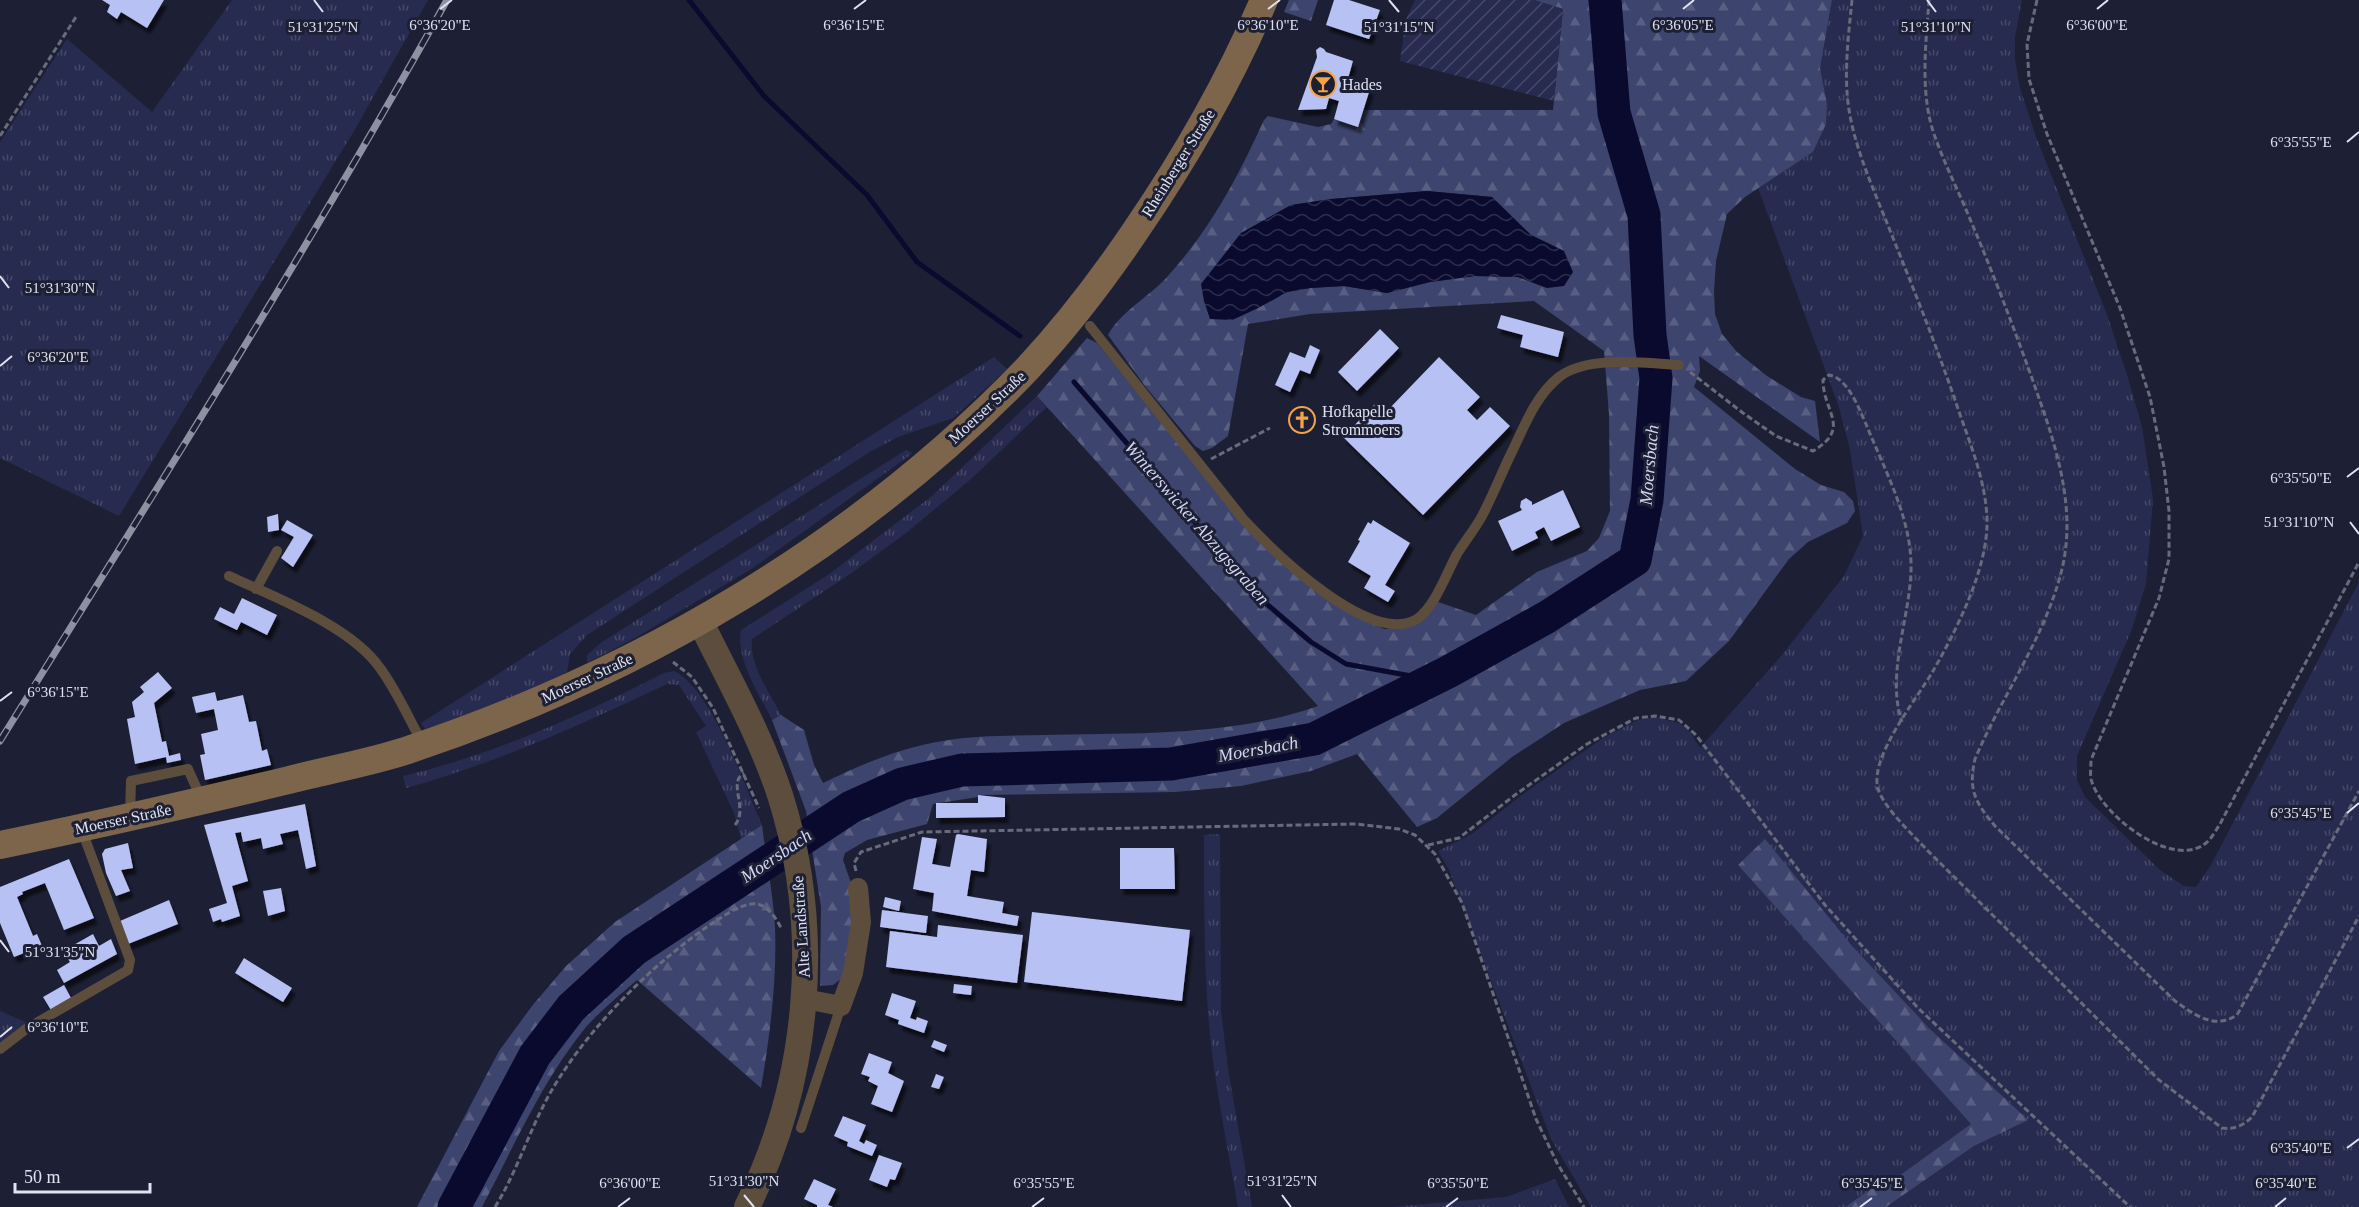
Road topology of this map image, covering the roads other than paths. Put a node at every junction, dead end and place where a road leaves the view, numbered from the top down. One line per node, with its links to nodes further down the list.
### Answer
1 (1264, 0): 2 (main road, Rheinberger Straße)
2 (1082, 321): 3 (lane); 7 (main road, Moerser Straße)
3 (1679, 365)
4 (278, 551): 6 (lane)
5 (229, 576): 6 (lane)
6 (256, 589): 8 (lane)
7 (700, 621): 8 (main road, Moerser Straße); 12 (street, Alte Landstraße)
8 (423, 744): 9 (main road, Moerser Straße)
9 (81, 828): 10 (main road, Moerser Straße); 14 (lane)
10 (0, 845)
11 (858, 888): 13 (street)
12 (805, 999): 13 (street); 16 (street, Alte Landstraße)
13 (841, 1005): 15 (lane)
14 (0, 1049)
15 (801, 1128)
16 (747, 1207)

